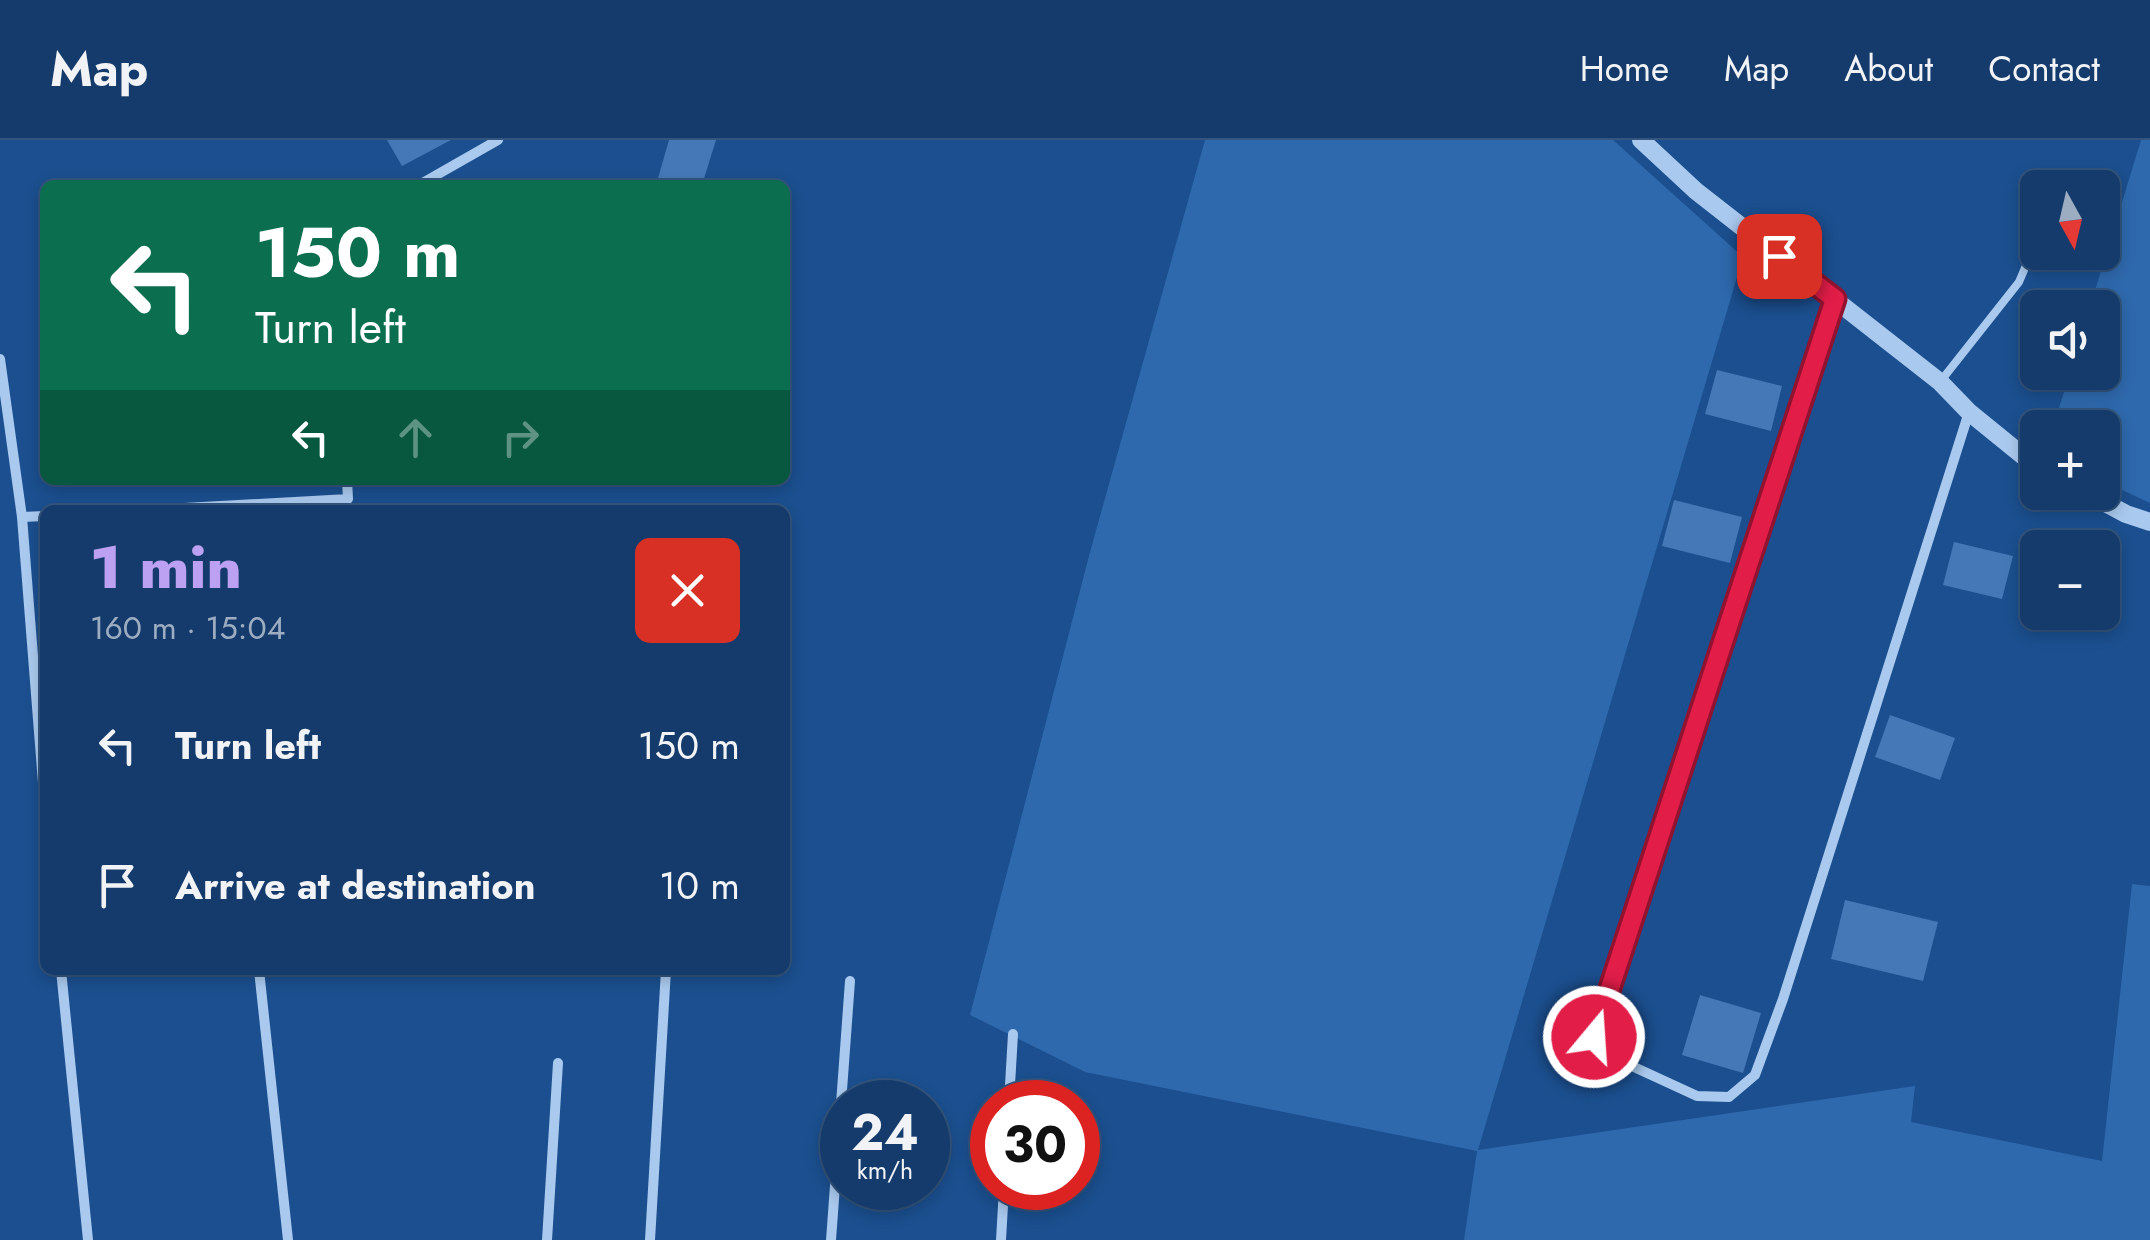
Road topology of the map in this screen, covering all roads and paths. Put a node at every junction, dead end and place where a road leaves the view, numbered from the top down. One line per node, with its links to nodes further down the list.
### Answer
1 (498, 140): 3 (street)
2 (1641, 140): 5 (street)
3 (428, 180)
4 (2024, 270): 7 (lane)
5 (1835, 299): 7 (street); 8 (street)
6 (0, 359): 14 (street)
7 (1940, 382): 8 (street)
8 (1969, 412): 9 (street)
9 (2020, 453)
10 (347, 485): 11 (street)
11 (239, 505)
12 (2119, 510): 15 (street)
13 (40, 516): 14 (street)
14 (22, 517): 16 (street)
15 (2150, 522)
16 (40, 745)
17 (62, 975): 25 (street)
18 (259, 975): 26 (street)
19 (666, 975): 28 (street)
20 (850, 981): 29 (street)
21 (1012, 1034): 23 (street)
22 (558, 1063): 27 (street)
23 (1010, 1080)
24 (1003, 1210): 30 (street)
25 (88, 1240)
26 (288, 1240)
27 (548, 1240)
28 (650, 1240)
29 (831, 1240)
30 (1001, 1240)

